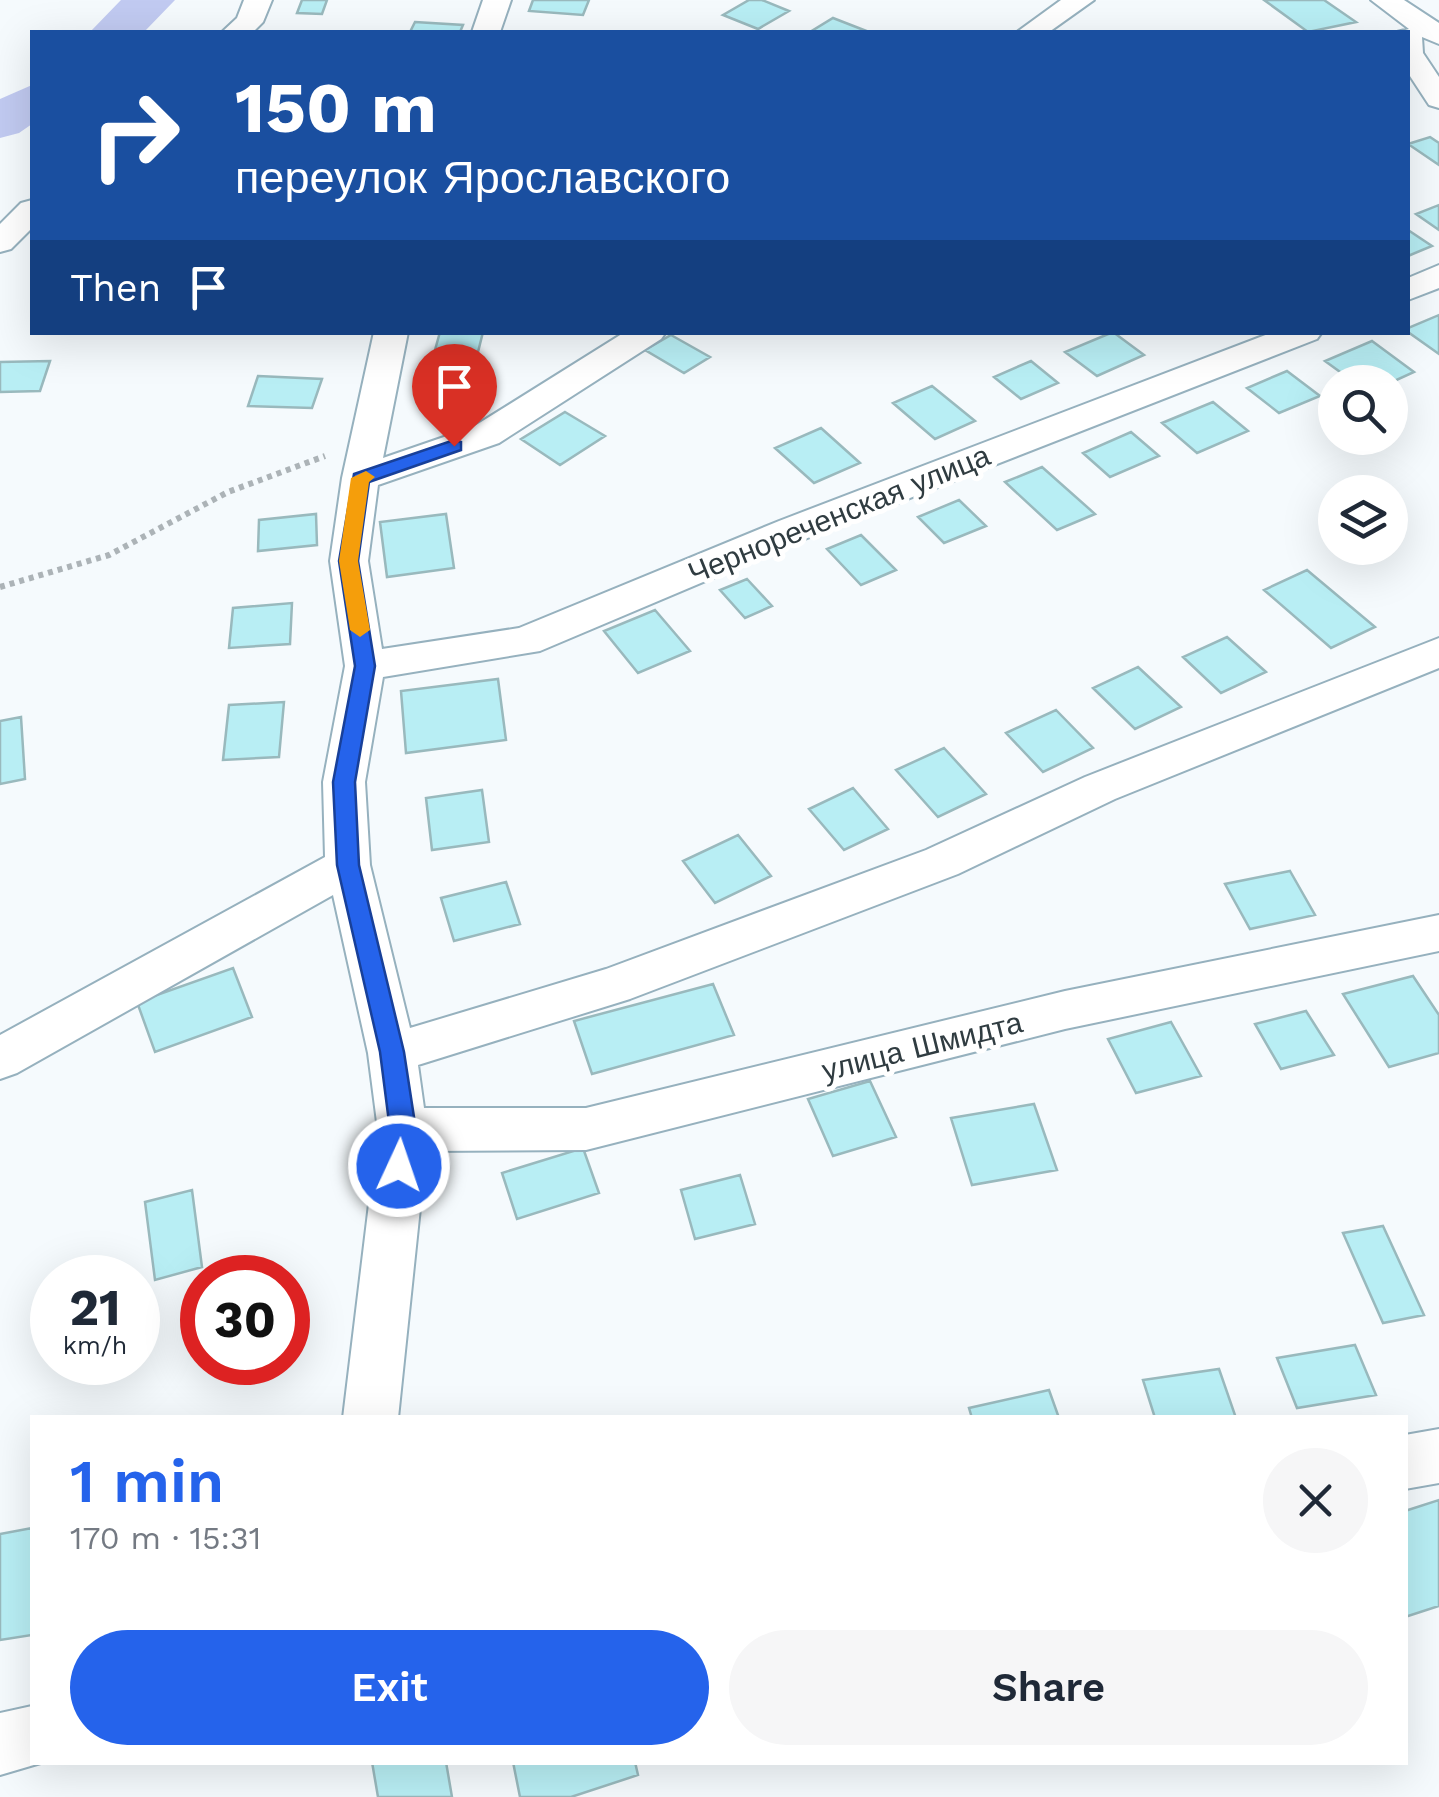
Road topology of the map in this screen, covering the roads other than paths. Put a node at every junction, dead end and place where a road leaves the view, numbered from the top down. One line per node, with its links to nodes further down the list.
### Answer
1 (497, 0): 6 (street)
2 (1080, 0): 7 (street)
3 (248, 18): 5 (street)
4 (1402, 21): 8 (street)
5 (278, 30)
6 (487, 30)
7 (1034, 30)
8 (1439, 36)
9 (1410, 55): 10 (street)
10 (1439, 98)
11 (30, 212): 12 (street)
12 (0, 242)
13 (1439, 275): 14 (street)
14 (1410, 289)
15 (390, 335): 18 (street)
16 (644, 335): 18 (street)
17 (1296, 335): 20 (street, Чернореченская улица)
18 (364, 459): 20 (street)
19 (1439, 652): 23 (street)
20 (365, 666): 21 (street)
21 (348, 865): 23 (street); 24 (street)
22 (1439, 933): 25 (street, улица Шмидта)
23 (392, 1052): 25 (street)
24 (0, 1059)
25 (403, 1130): 26 (street)
26 (370, 1415)
27 (1439, 1456): 28 (street)
28 (1408, 1461)
29 (30, 1738): 30 (street)
30 (0, 1744)

